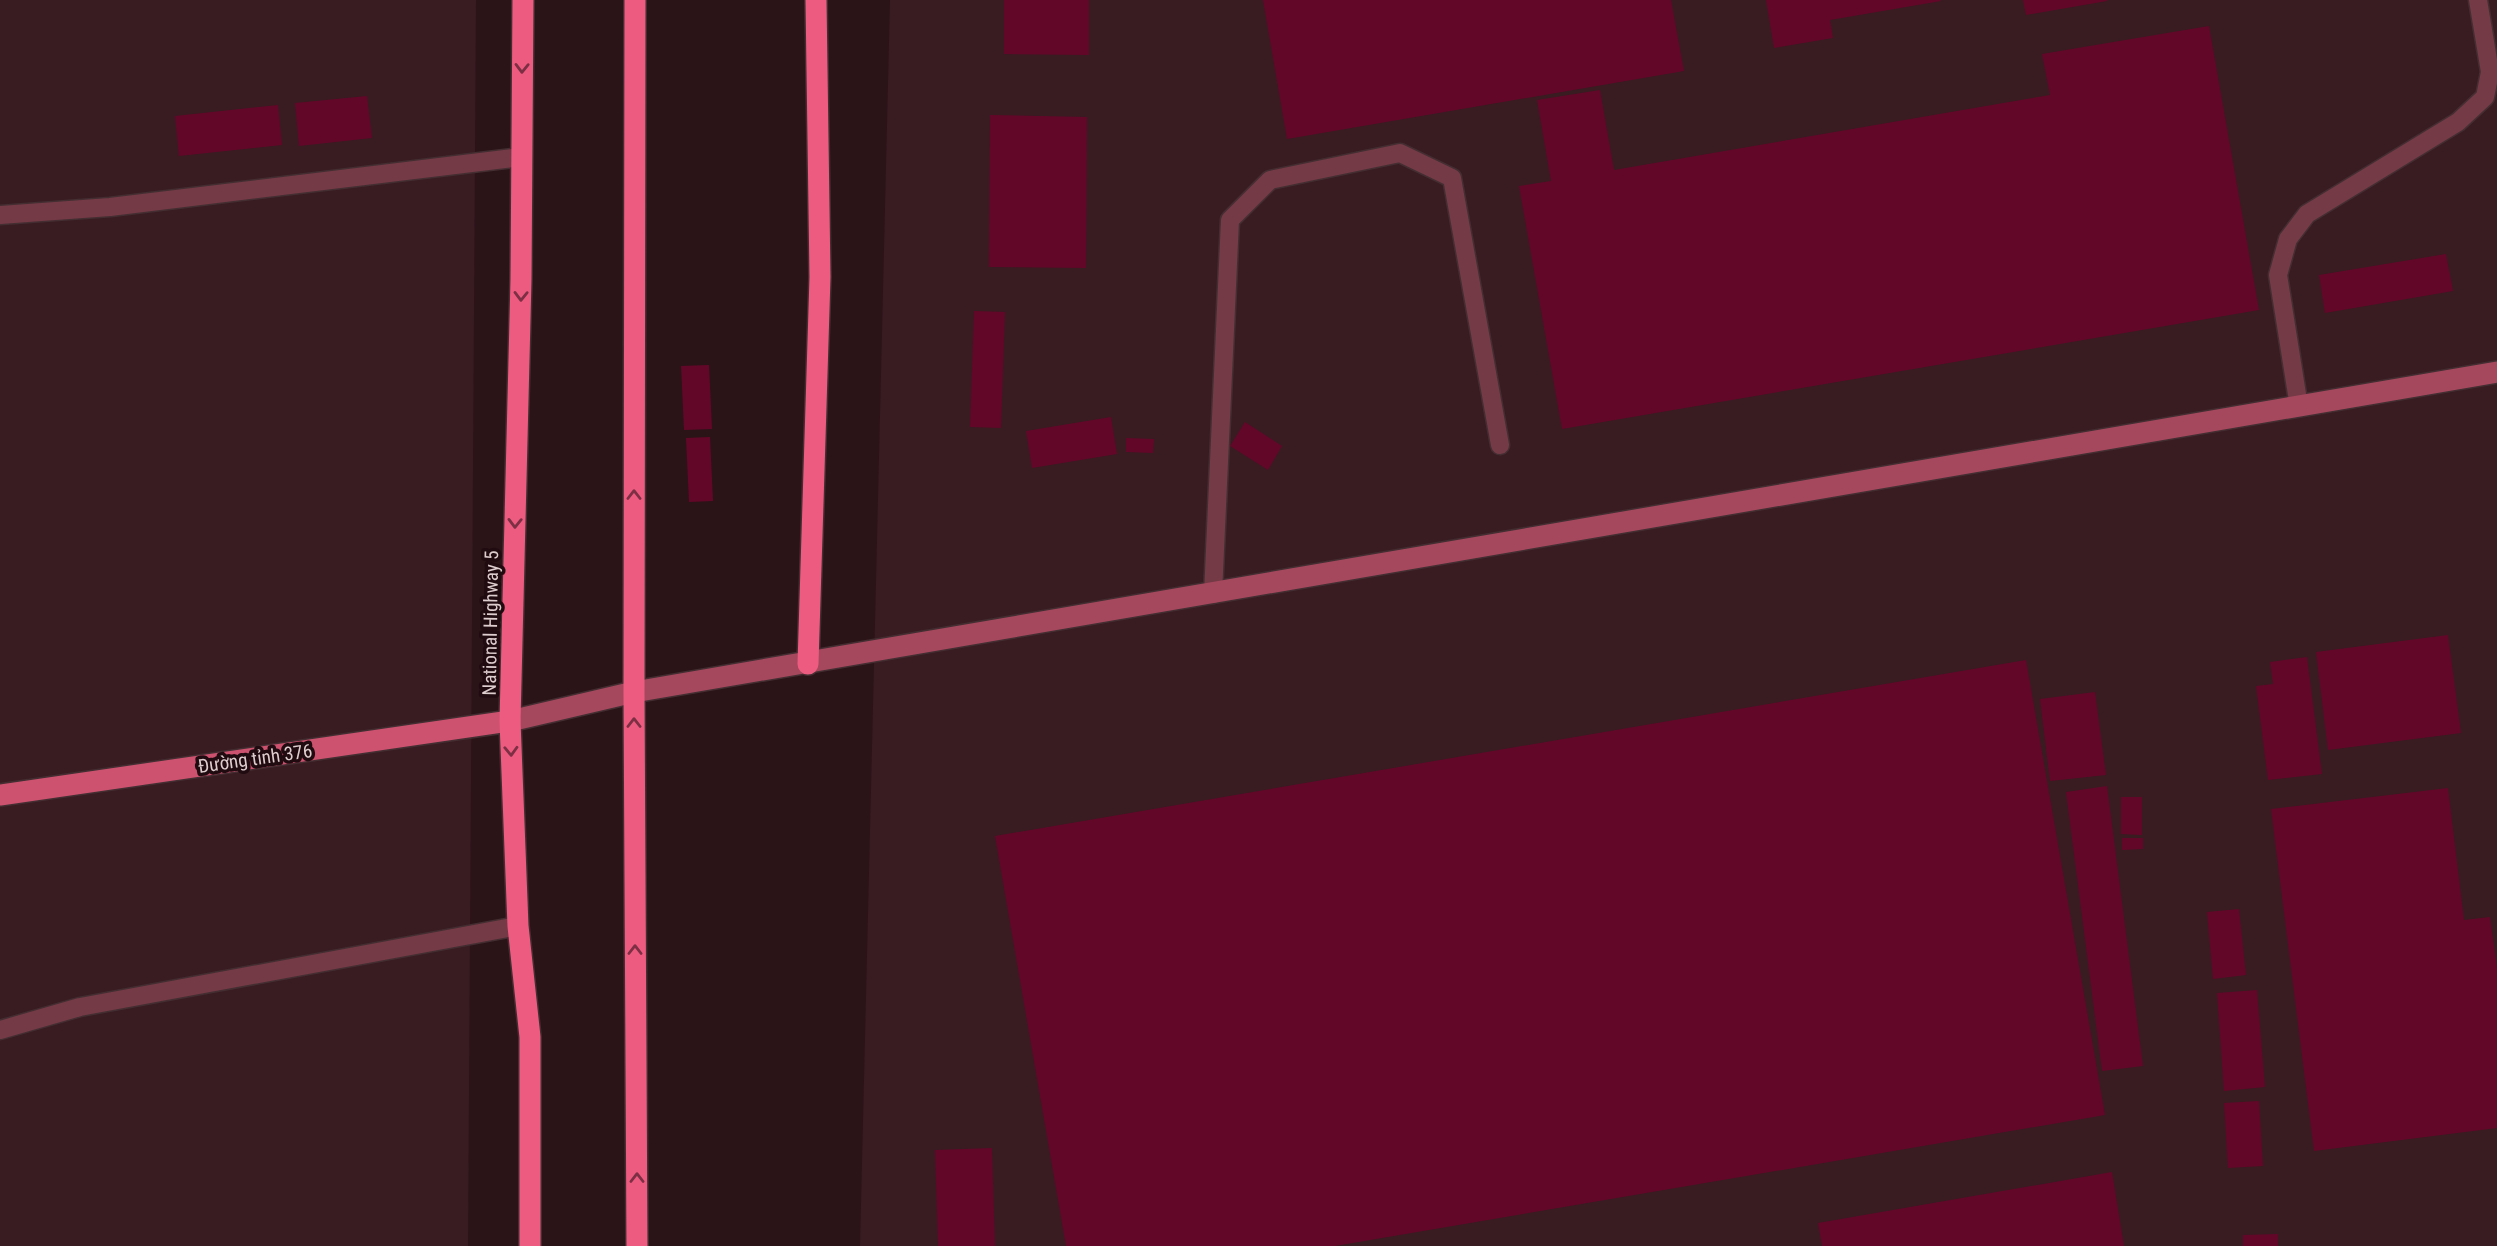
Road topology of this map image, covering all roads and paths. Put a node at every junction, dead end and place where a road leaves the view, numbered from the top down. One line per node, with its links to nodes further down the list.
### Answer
1 (523, 0): 5 (highway, National Highway 5, one-way to 5)
2 (635, 0): 12 (highway, one-way to 2)
3 (817, 0): 11 (highway)
4 (2478, 0): 8 (lane)
5 (521, 157): 6 (lane); 13 (highway, National Highway 5, one-way to 13)
6 (0, 215)
7 (2497, 372): 8 (main road)
8 (2299, 407): 10 (main road)
9 (1500, 445): 10 (lane)
10 (1213, 594): 11 (main road)
11 (808, 664): 12 (main road)
12 (634, 692): 13 (main road); 18 (highway, one-way to 12)
13 (510, 721): 14 (main road, Đường tỉnh 376); 15 (highway, National Highway 5, one-way to 15)
14 (0, 795)
15 (518, 926): 16 (lane); 17 (highway, National Highway 5)
16 (0, 1030)
17 (530, 1246)
18 (637, 1246)

